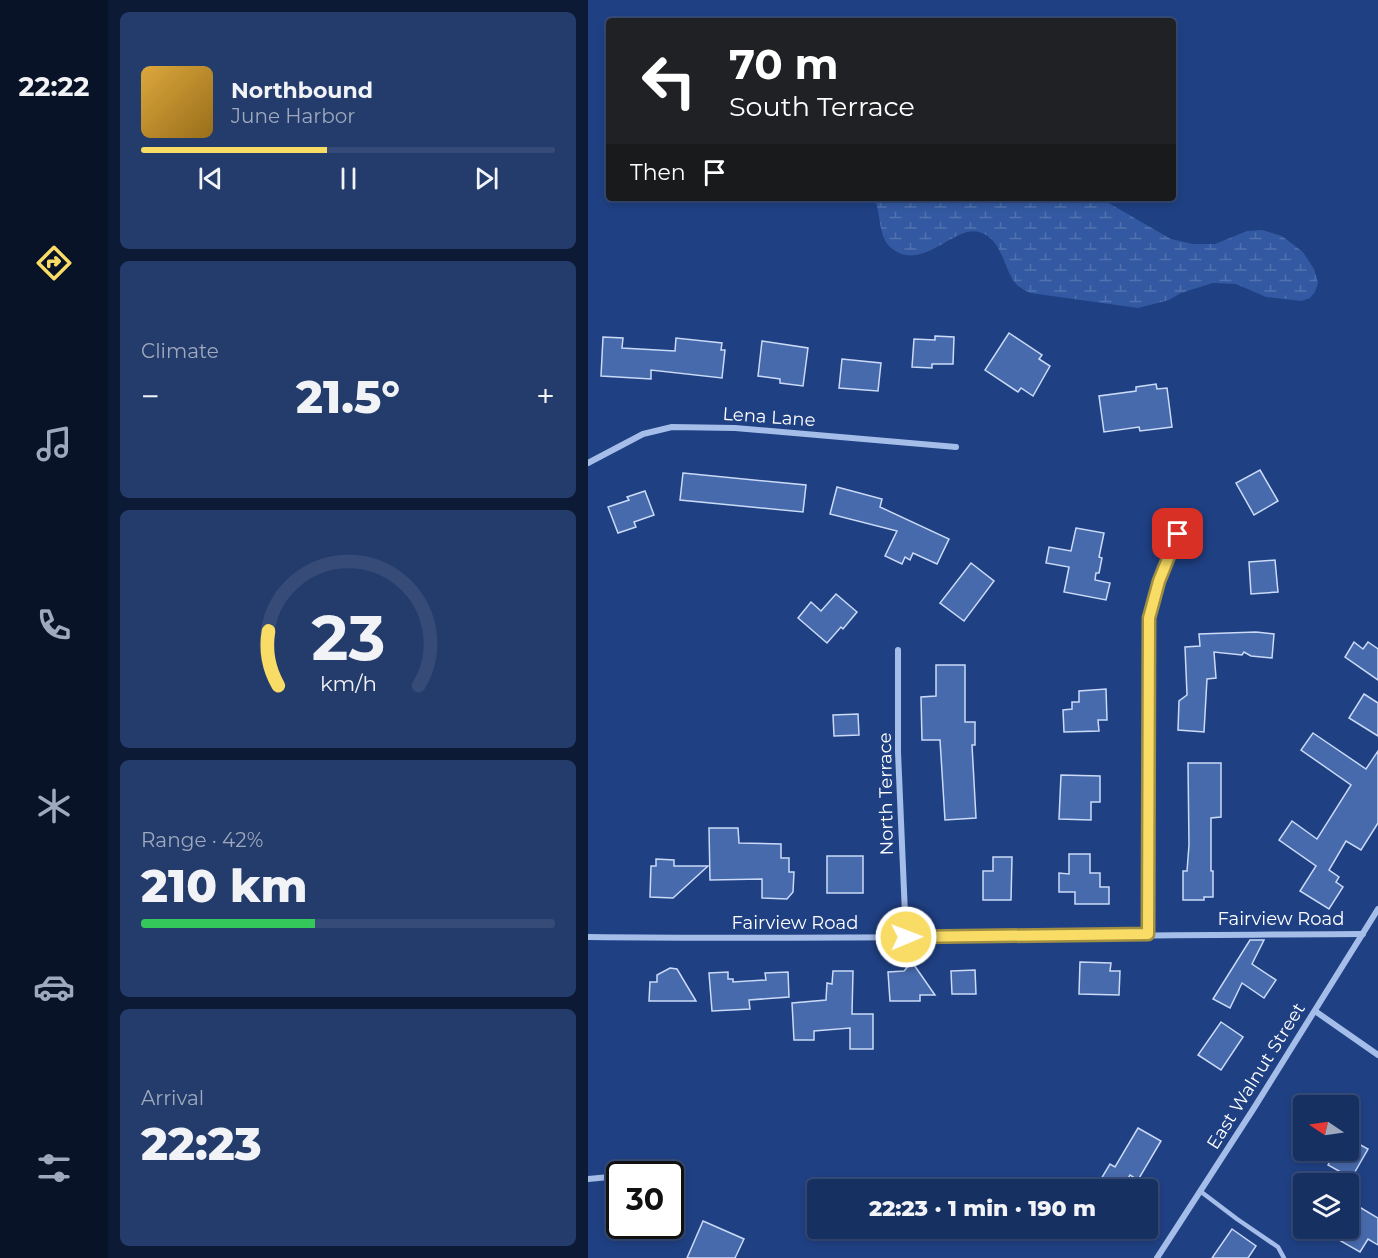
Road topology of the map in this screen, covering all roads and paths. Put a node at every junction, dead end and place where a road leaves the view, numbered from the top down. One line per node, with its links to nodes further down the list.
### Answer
1 (956, 447): 2 (street, Lena Lane)
2 (588, 463)
3 (1178, 534): 6 (street)
4 (898, 650): 9 (street, North Terrace)
5 (1378, 909): 7 (street, East Walnut Street)
6 (1148, 934): 7 (street, Fairview Road); 9 (street, Fairview Road)
7 (1363, 934): 10 (street, East Walnut Street)
8 (588, 936): 9 (street, Fairview Road)
9 (906, 937)
10 (1315, 1011): 11 (street); 14 (street, East Walnut Street)
11 (1378, 1055)
12 (606, 1177): 13 (street)
13 (588, 1179)
14 (1200, 1191): 15 (street, East Walnut Street); 16 (lane)
15 (1157, 1258)
16 (1284, 1258)

